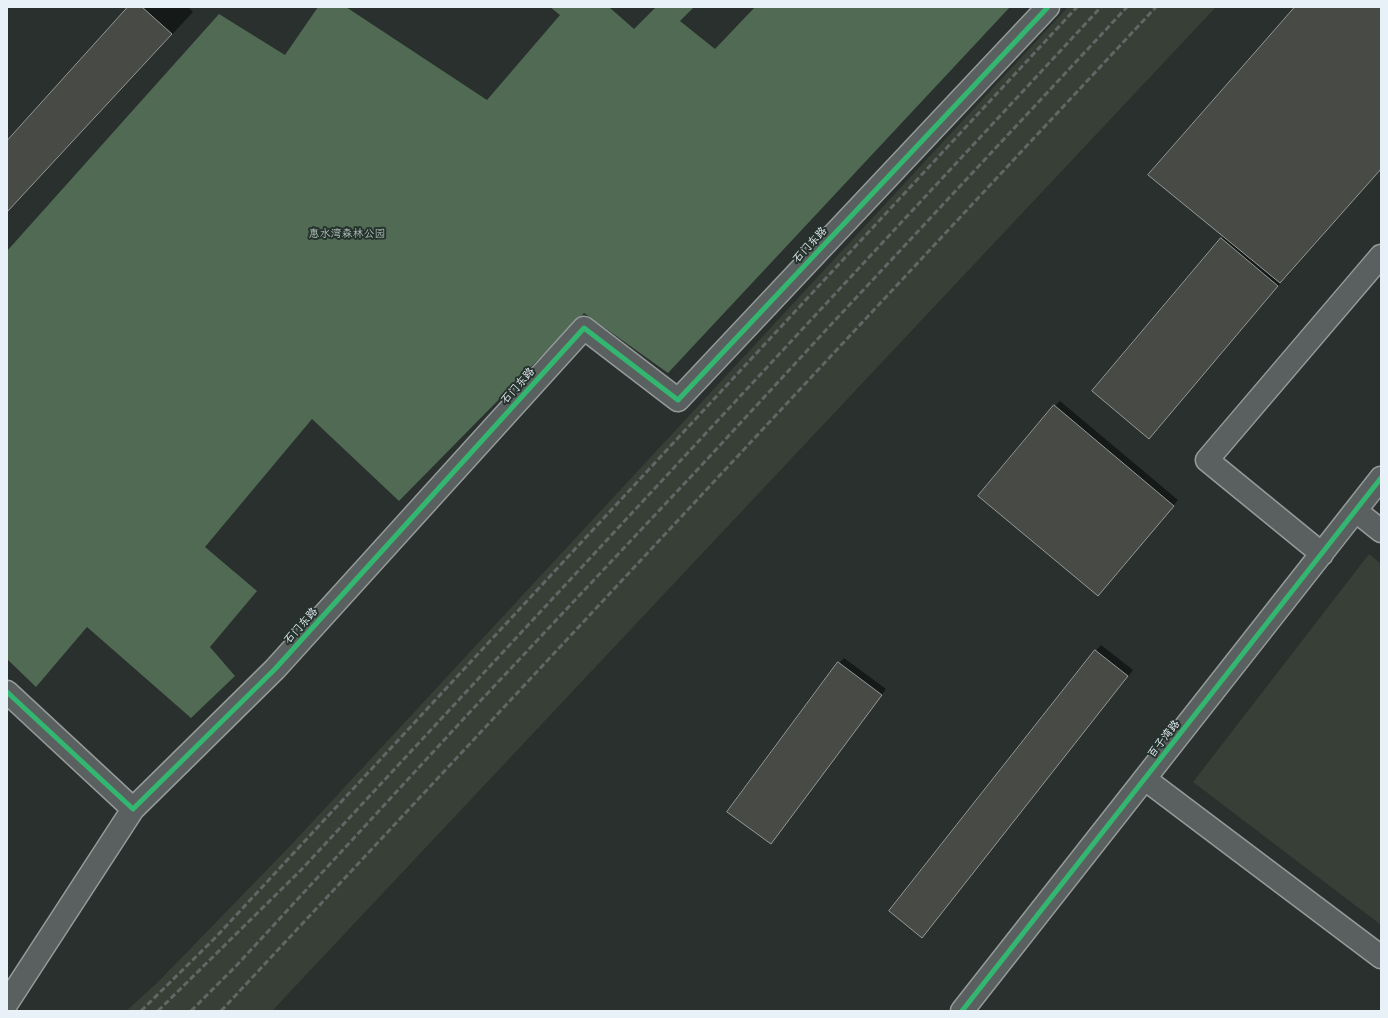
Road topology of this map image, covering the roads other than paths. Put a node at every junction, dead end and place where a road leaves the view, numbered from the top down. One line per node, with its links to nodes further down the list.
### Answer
1 (1048, 7): 9 (street, 石门东路)
2 (1381, 256): 6 (street)
3 (1381, 478): 4 (street, 百子湾路)
4 (1356, 511): 5 (street); 6 (street, 百子湾路)
5 (1381, 531)
6 (1322, 554): 8 (street, 百子湾路)
7 (7, 692): 9 (street)
8 (1145, 779): 10 (street); 12 (street, 百子湾路)
9 (133, 809): 11 (street)
10 (1381, 957)
11 (7, 1003)
12 (962, 1011)

